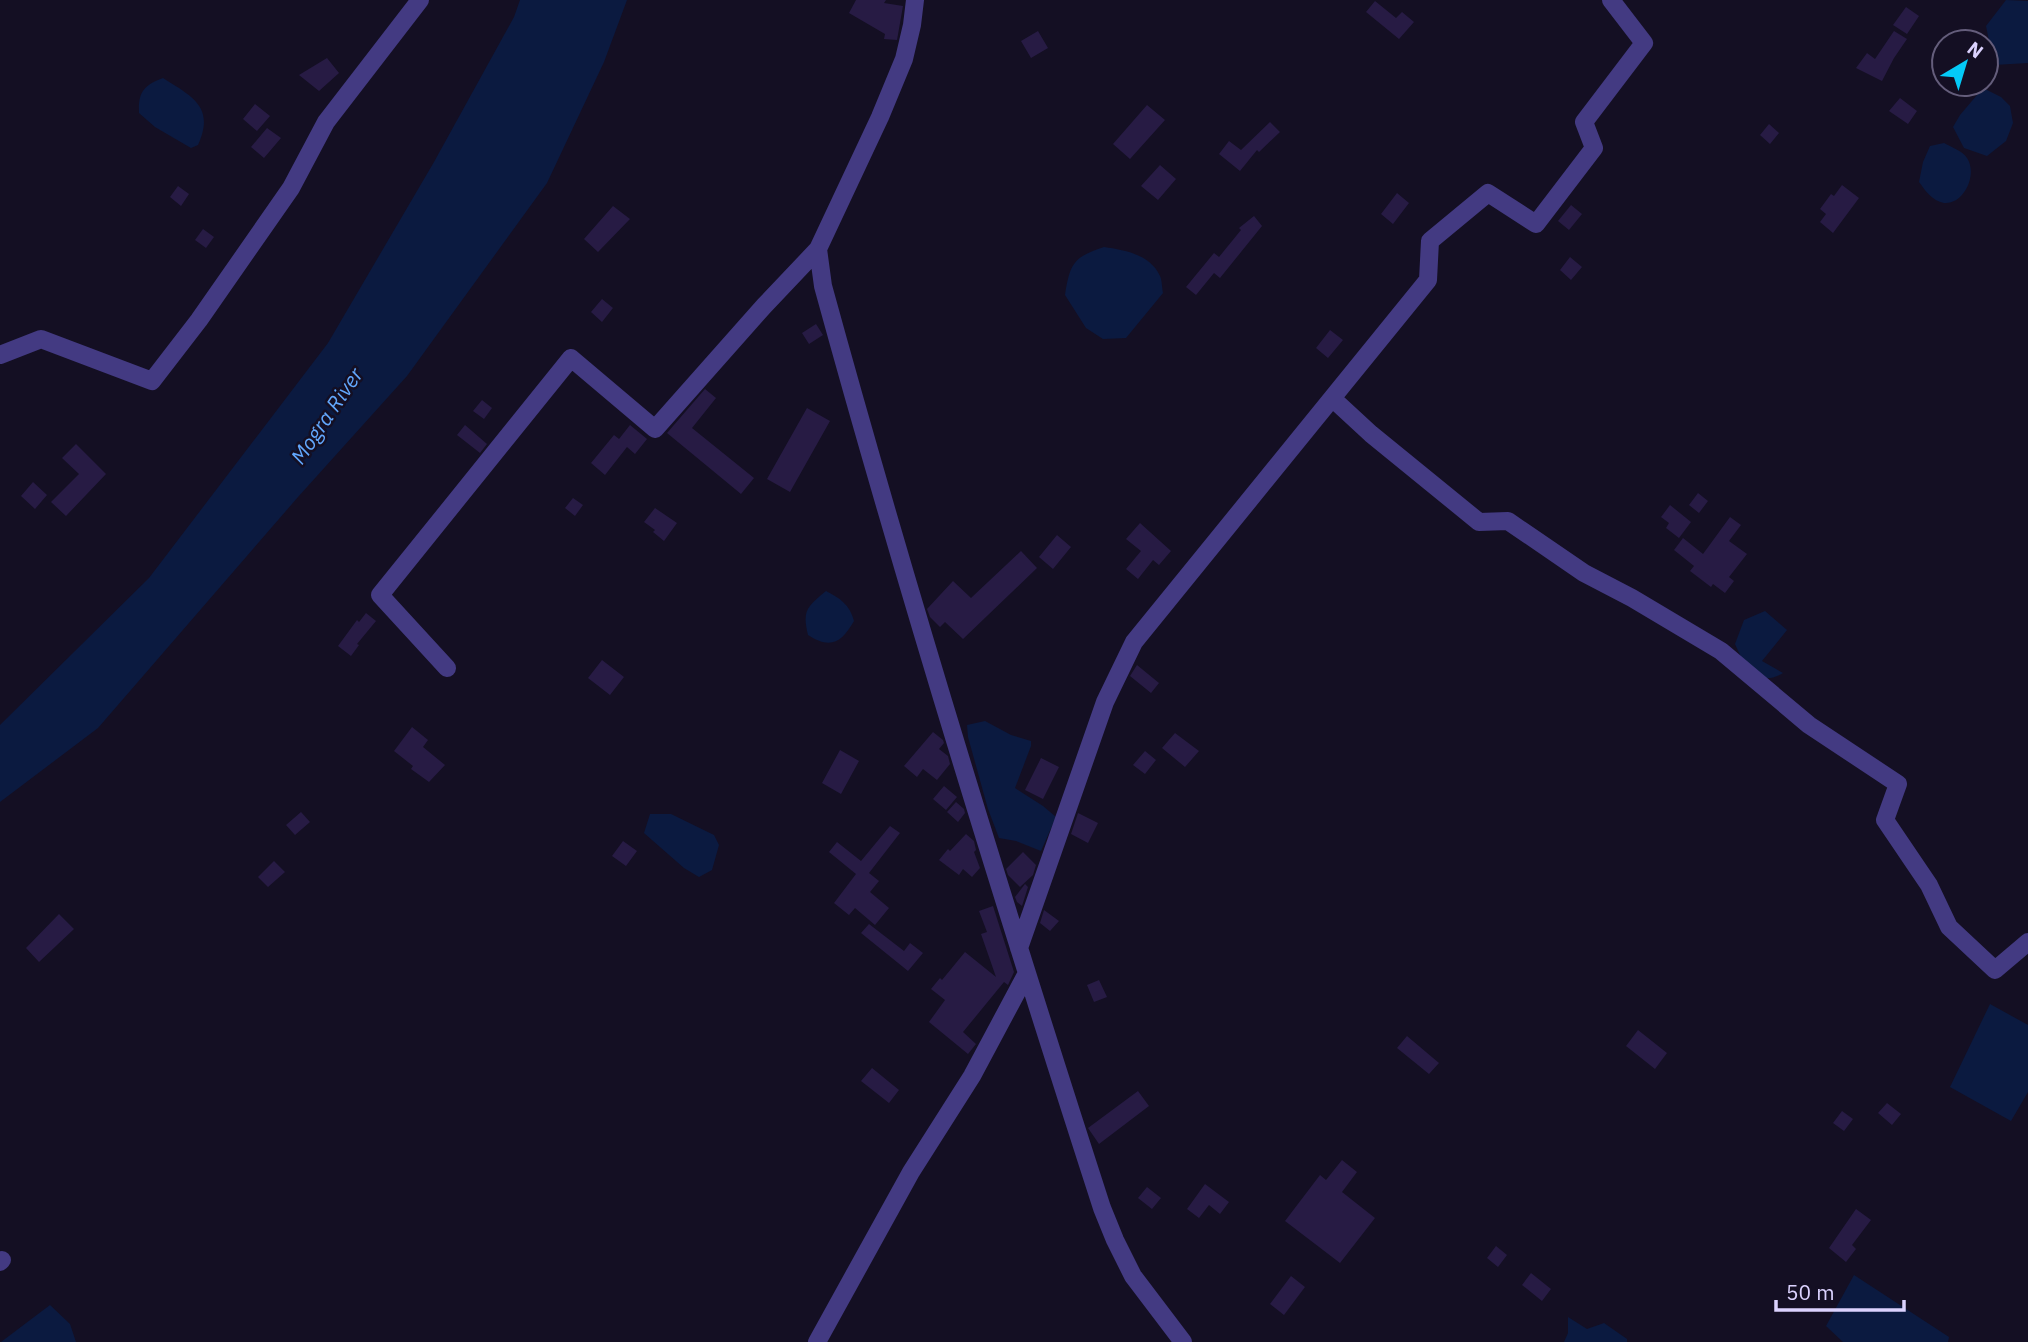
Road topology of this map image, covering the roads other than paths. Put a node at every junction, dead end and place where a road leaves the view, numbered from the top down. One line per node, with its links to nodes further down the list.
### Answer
1 (420, 0): 5 (street)
2 (915, 0): 4 (street)
3 (1611, 0): 6 (street)
4 (818, 249): 7 (street); 9 (street)
5 (0, 355)
6 (1332, 398): 8 (street); 9 (street)
7 (447, 668)
8 (2028, 942)
9 (1018, 948): 10 (street)
10 (1027, 973): 11 (street); 12 (street)
11 (817, 1342)
12 (1183, 1342)

